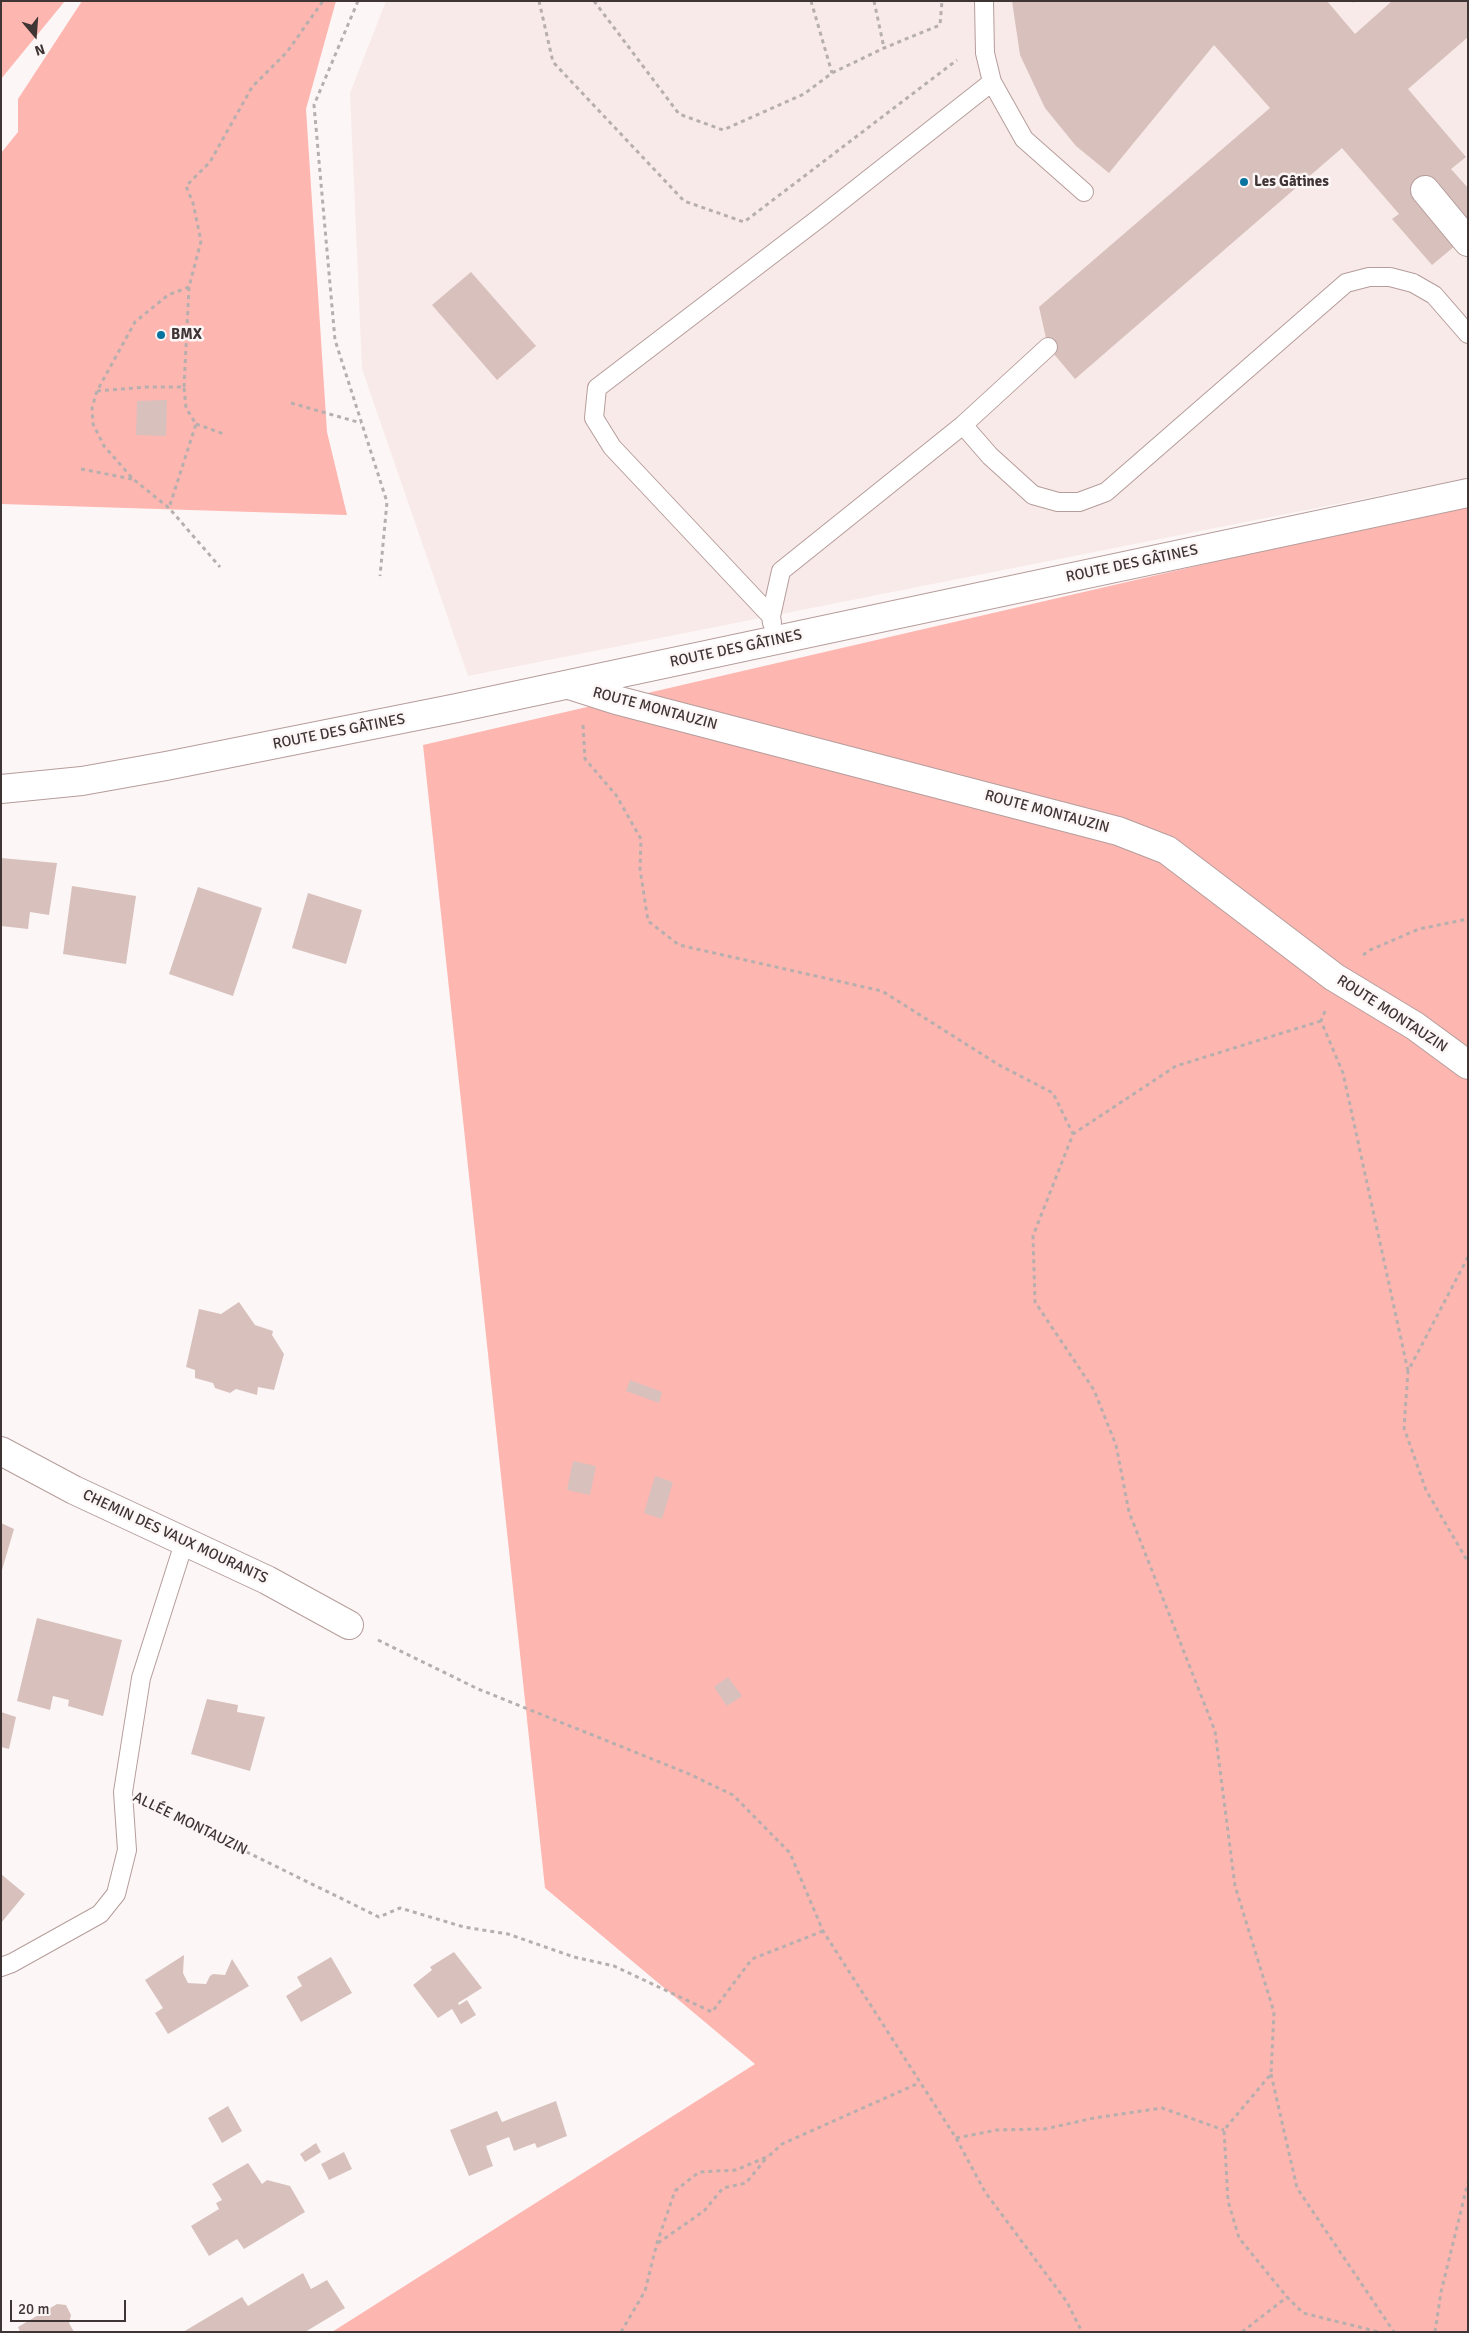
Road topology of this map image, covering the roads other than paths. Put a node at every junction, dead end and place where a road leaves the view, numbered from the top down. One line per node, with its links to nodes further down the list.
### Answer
1 (984, 1): 2 (lane)
2 (992, 82): 4 (lane); 10 (lane)
3 (1425, 190): 5 (street)
4 (1084, 192)
5 (1468, 242)
6 (1468, 334): 8 (lane)
7 (1048, 347): 8 (lane)
8 (963, 425): 10 (lane)
9 (1468, 493): 10 (street, ROUTE DES GÂTINES)
10 (773, 628): 11 (street, ROUTE DES GÂTINES)
11 (567, 685): 12 (street, ROUTE DES GÂTINES); 13 (street, ROUTE MONTAUZIN)
12 (1, 789)
13 (1468, 1064)
14 (1, 1451): 15 (street, CHEMIN DES VAUX MOURANTS)
15 (184, 1543): 16 (street, CHEMIN DES VAUX MOURANTS); 17 (lane, ALLÉE MONTAUZIN)
16 (349, 1625)
17 (1, 1967)

